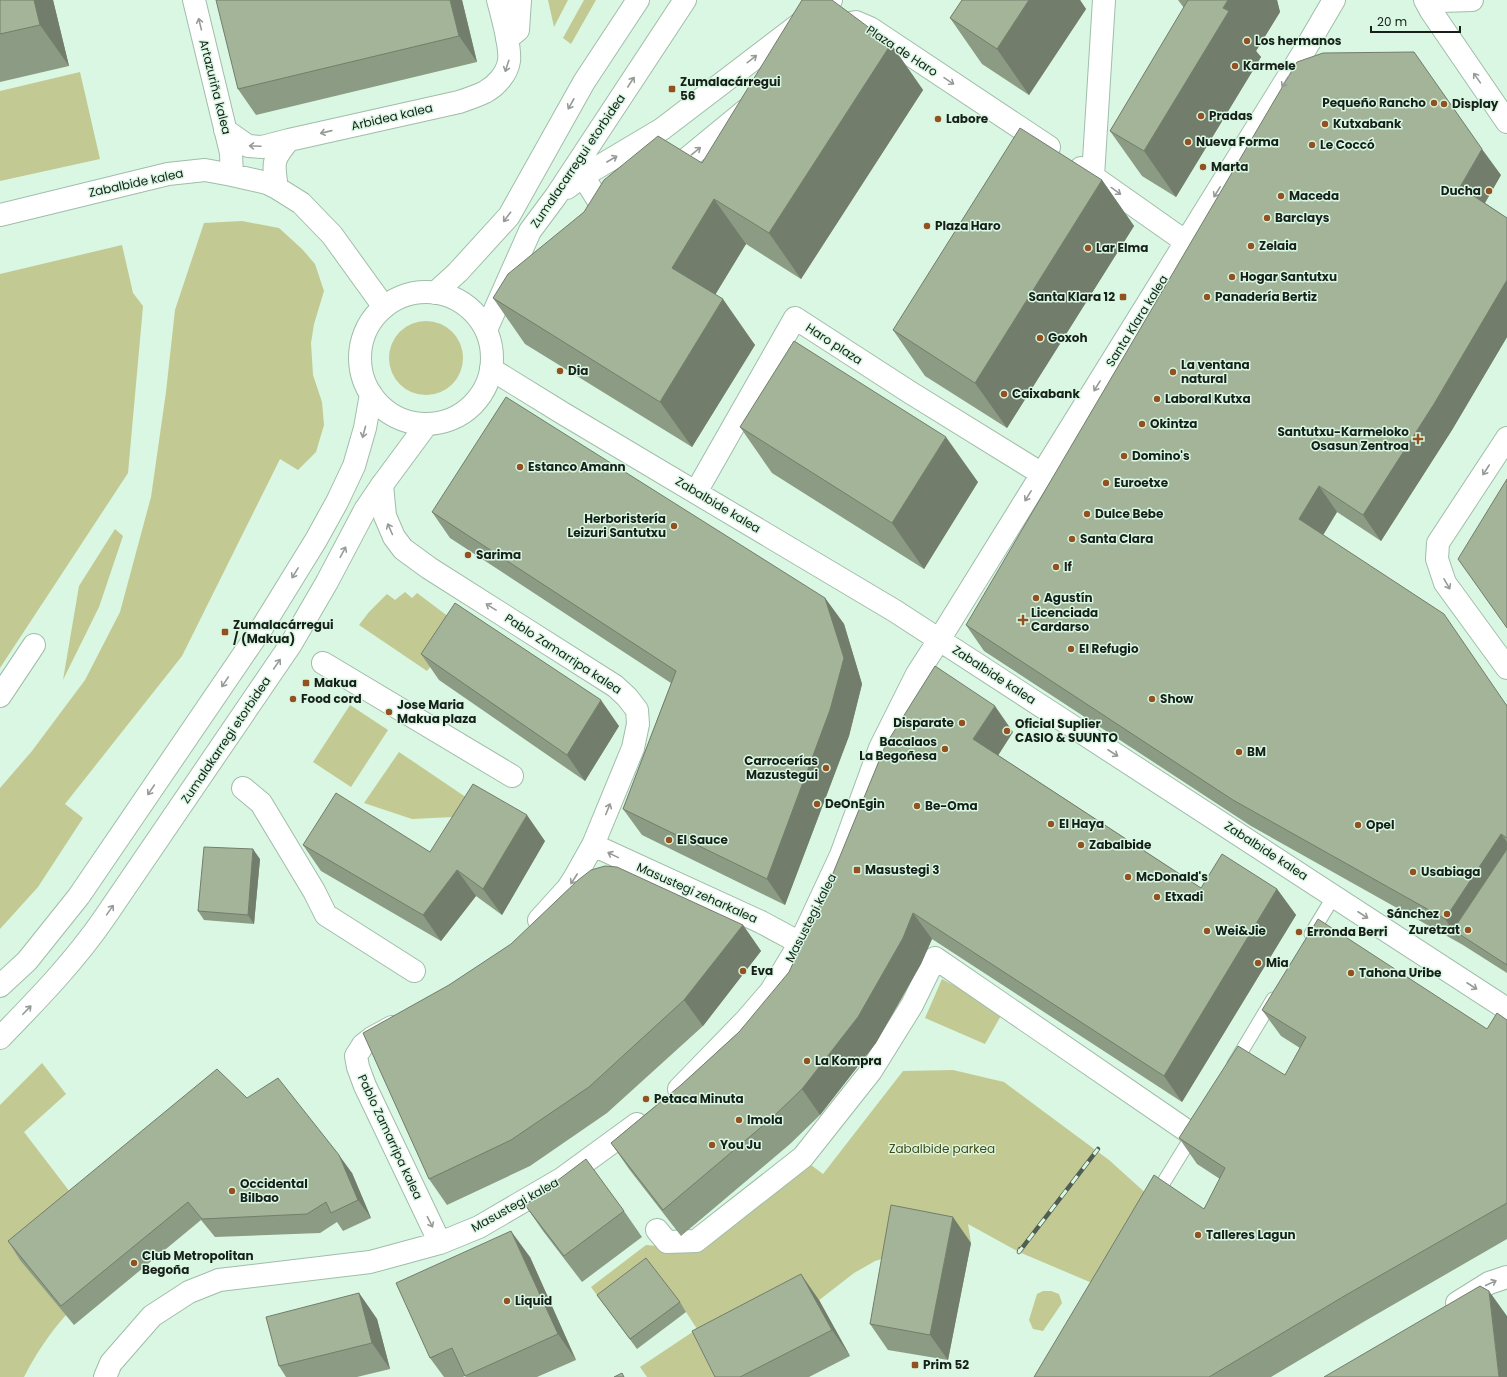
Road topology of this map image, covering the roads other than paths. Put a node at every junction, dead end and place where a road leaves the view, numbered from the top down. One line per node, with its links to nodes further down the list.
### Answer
1 (194, 0): 18 (street, Artazuriña kalea, one-way to 1)
2 (498, 0): 14 (street, Arbidea kalea)
3 (520, 0): 14 (street)
4 (623, 0): 15 (street)
5 (638, 0): 15 (street)
6 (685, 0): 24 (street, Zumalacarregui etorbidea, one-way to 6)
7 (831, 0): 21 (street, one-way to 7)
8 (1104, 0): 22 (street)
9 (1334, 0): 26 (street, Santa Klara kalea, one-way to 26)
10 (1425, 0): 17 (street, one-way to 10)
11 (1439, 0): 12 (street)
12 (1472, 0)
13 (826, 36): 22 (street, Plaza de Haro, one-way to 22)
14 (507, 39): 19 (street, Arbidea kalea, one-way to 19)
15 (584, 82): 27 (street, one-way to 27)
16 (760, 99): 21 (street, one-way to 16)
17 (1507, 122)
18 (225, 130): 19 (street, Arbidea kalea, one-way to 18); 20 (street, Artazuriña kalea)
19 (289, 140): 23 (street)
20 (232, 175): 23 (street, Zabalbide kalea); 25 (street, Zabalbide kalea)
21 (582, 176): 24 (street)
22 (1094, 176): 26 (street, Plaza de Haro, one-way to 26)
23 (278, 188): 28 (street, Zabalbide kalea)
24 (556, 196): 29 (street, Zumalacarregui etorbidea)
25 (0, 215)
26 (1186, 242): 34 (street, Santa Klara kalea, one-way to 34)
27 (435, 292): 28 (street); 29 (street)
28 (384, 307): 31 (street)
29 (486, 330): 30 (street)
30 (491, 369): 32 (street); 36 (street, Zabalbide kalea)
31 (371, 394): 32 (street); 50 (street, one-way to 50)
32 (427, 424): 35 (street, Zumalakarregi etorbidea)
33 (1507, 438): 40 (street, one-way to 40)
34 (1042, 474): 36 (street, Haro plaza); 37 (street, Santa Klara kalea, one-way to 37)
35 (382, 485): 44 (street, Pablo Zamarripa kalea, one-way to 35); 54 (street, Zumalakarregi etorbidea, one-way to 35)
36 (696, 492): 37 (street, Zabalbide kalea)
37 (939, 640): 45 (street, Zabalbide kalea, one-way to 45); 47 (street, Masustegi kalea)
38 (34, 645): 41 (street)
39 (323, 663): 42 (street)
40 (1507, 668)
41 (0, 696)
42 (512, 776)
43 (243, 788): 49 (street)
44 (593, 845): 46 (street, Pablo Zamarripa kalea, one-way to 46); 47 (street, Masustegi zeharkalea, one-way to 44)
45 (1334, 896): 48 (lane); 52 (street, Zabalbide kalea, one-way to 52)
46 (525, 932)
47 (800, 943): 59 (street, Masustegi kalea)
48 (1306, 943)
49 (414, 971)
50 (0, 986)
51 (1277, 991): 55 (lane)
52 (1507, 1009)
53 (410, 1016): 59 (street, Pablo Zamarripa kalea, one-way to 59)
54 (0, 1038)
55 (1228, 1073)
56 (1196, 1128): 57 (lane); 58 (street)
57 (1162, 1185)
58 (657, 1230)
59 (440, 1243): 62 (street, Masustegi kalea)
60 (1507, 1277): 61 (street, one-way to 60)
61 (1438, 1315)
62 (104, 1372)

